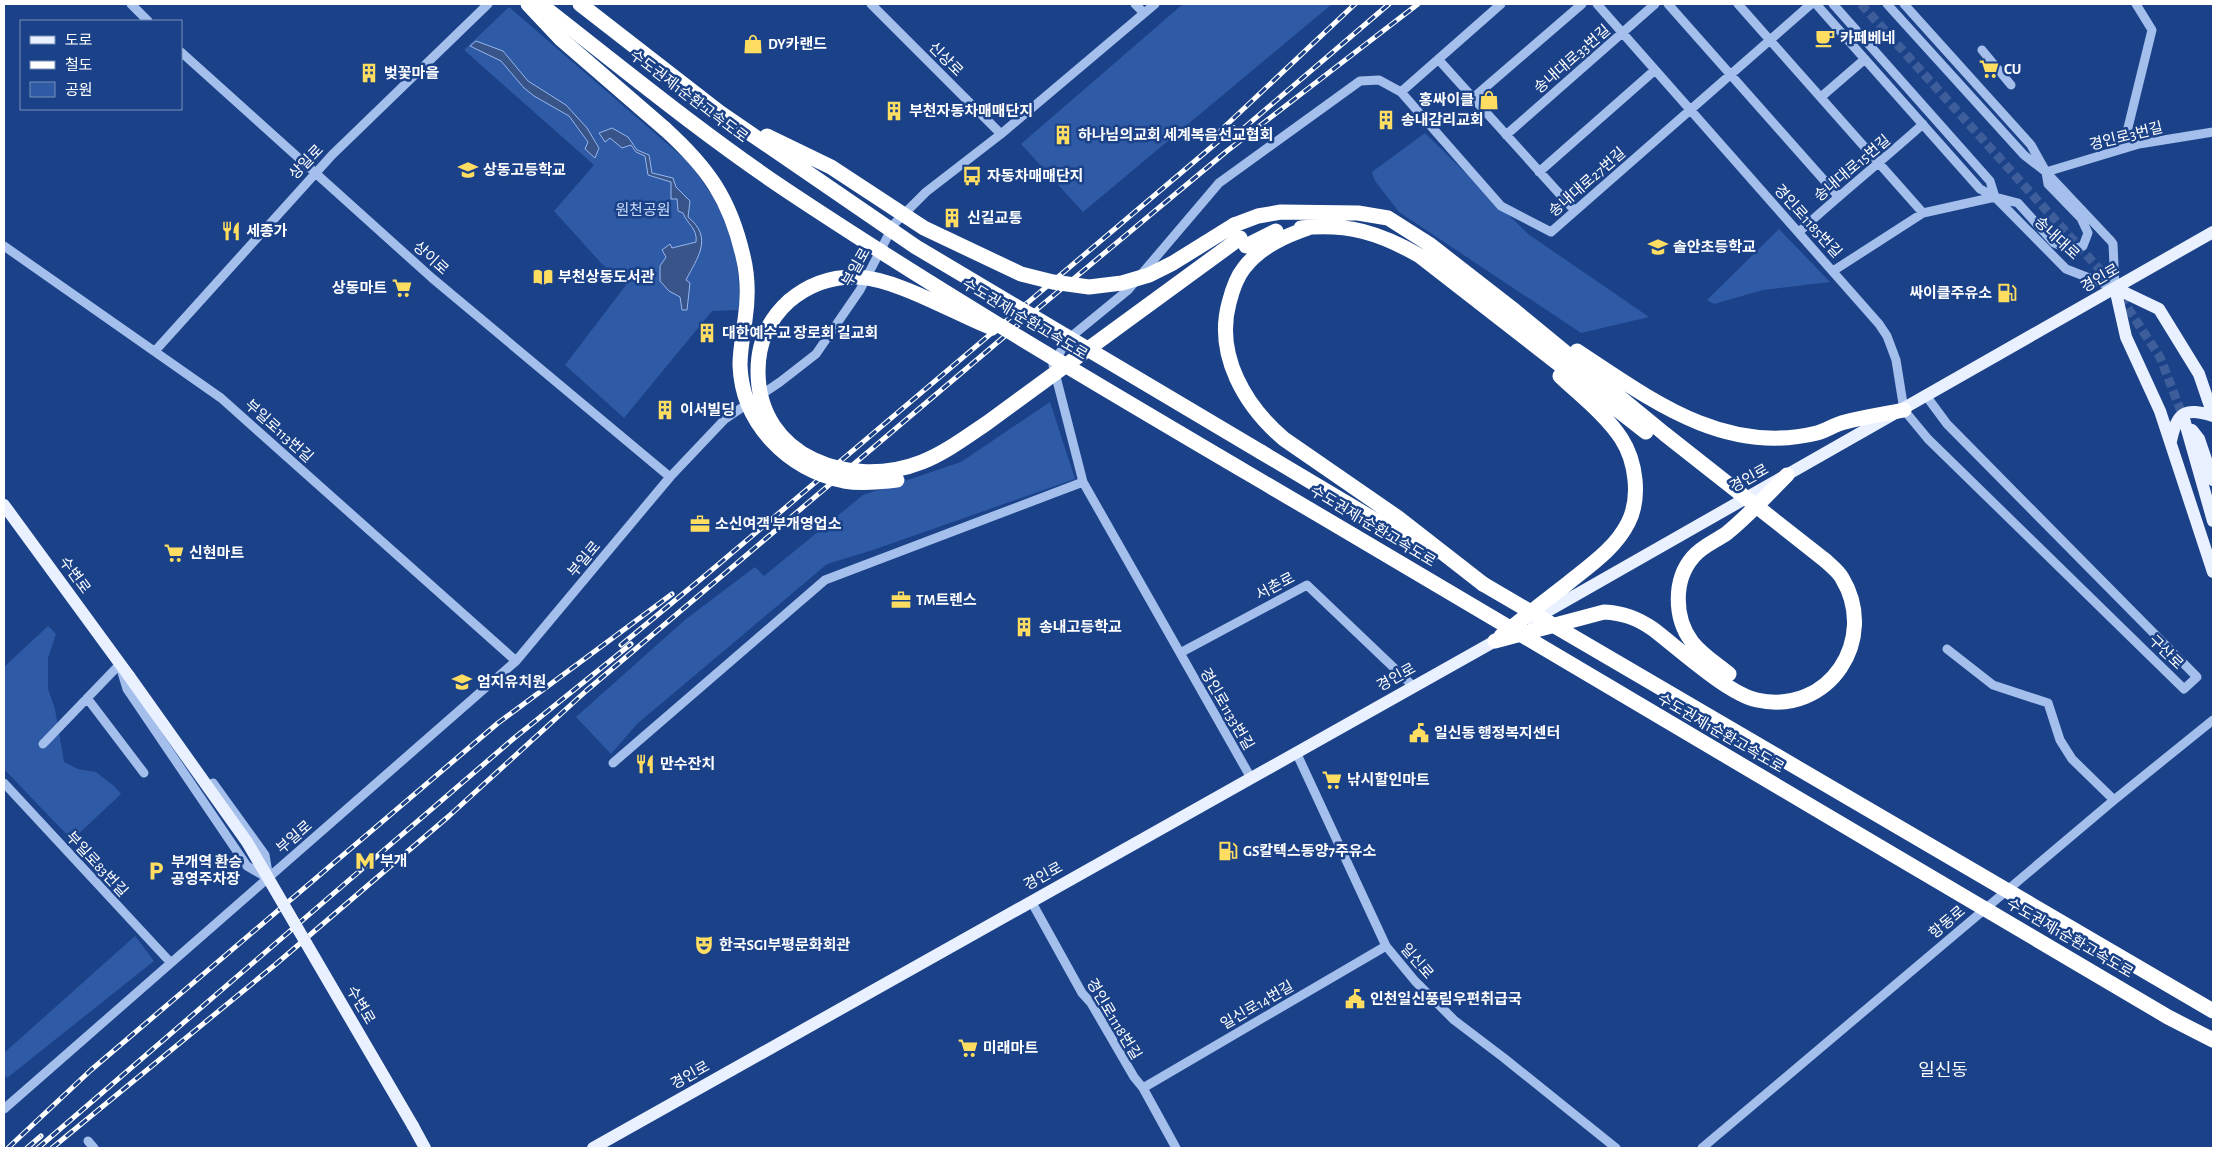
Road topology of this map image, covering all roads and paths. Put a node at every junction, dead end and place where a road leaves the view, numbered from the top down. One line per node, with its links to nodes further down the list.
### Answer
1 (131, 4): 22 (street)
2 (488, 4): 45 (street, 상일로)
3 (528, 4): 52 (highway, bridge)
4 (540, 4): 58 (highway, 수도권제1순환고속도로, bridge)
5 (580, 4): 36 (highway, 수도권제1순환고속도로, bridge)
6 (871, 4): 39 (street, 신상로)
7 (1135, 4): 21 (street)
8 (1155, 4): 21 (street, 부일로)
9 (1501, 4): 28 (street)
10 (1582, 4): 34 (street)
11 (1597, 4): 23 (street, 경인로1185번길)
12 (1655, 4): 23 (street, 송내대로33번길)
13 (1668, 4): 30 (street)
14 (1738, 4): 24 (street)
15 (1811, 4): 24 (street, 송내대로27번길)
16 (1816, 4): 27 (street, 송내대로)
17 (1833, 4): 47 (street, 송내대로)
18 (1887, 4): 44 (street)
19 (1904, 4): 44 (street)
20 (2136, 4): 41 (street)
21 (1144, 13): 39 (street, 부일로)
22 (147, 20)
23 (1623, 33): 29 (street, 경인로1185번길); 40 (street, 송내대로33번길)
24 (1770, 40): 30 (street, 송내대로27번길); 33 (street)
25 (1982, 50): 31 (street)
26 (182, 53): 45 (street, 상이로)
27 (1865, 58): 33 (street); 37 (street, 송내대로)
28 (1438, 59): 32 (street); 34 (street)
29 (1655, 70): 35 (street, 경인로1185번길); 43 (street)
30 (1730, 74): 35 (street, 송내대로27번길); 46 (street)
31 (2011, 85)
32 (1401, 92): 48 (street, 송내대로27번길); 68 (street, 경인로1133번길)
33 (1821, 97): 42 (street)
34 (1473, 98): 40 (street)
35 (1690, 110): 48 (street, 송내대로27번길); 50 (street, 경인로1185번길)
36 (718, 112): 52 (highway, bridge); 73 (highway, 수도권제1순환고속도로, bridge)
37 (1924, 124): 42 (street, 송내대로15번길); 47 (street, 송내대로)
38 (2213, 132): 41 (street, 경인로3번길)
39 (1001, 134): 66 (street, 부일로)
40 (1506, 135): 43 (street)
41 (2123, 148): 44 (street, 경인로3번길)
42 (1880, 164): 46 (street, 송내대로15번길); 49 (street)
43 (1540, 172): 48 (street)
44 (2046, 172): 47 (street); 55 (street)
45 (315, 173): 59 (street, 상일로); 66 (street, 상이로)
46 (1838, 196): 50 (street, 송내대로15번길)
47 (1995, 197): 49 (street); 55 (street, 송내대로)
48 (1574, 211)
49 (1923, 214): 54 (street)
50 (1799, 232): 54 (street, 경인로1185번길)
51 (2213, 232): 55 (main road, 경인로)
52 (1245, 240): 56 (highway); 57 (highway); 58 (highway, bridge); 73 (highway)
53 (4, 246): 59 (street, 부일로113번길)
54 (1833, 271): 61 (street, 경인로1185번길)
55 (2115, 288): 60 (main road, 경인로); 62 (main road); 64 (main road)
56 (1515, 311): 61 (highway); 63 (highway)
57 (1497, 317): 63 (highway); 74 (highway)
58 (1034, 346): 94 (highway, 수도권제1순환고속도로, bridge)
59 (155, 351): 77 (street, 부일로113번길)
60 (1926, 397): 61 (main road, 경인로); 61 (street, 구산로)
61 (1904, 410): 65 (main road, 경인로)
62 (2213, 415): 64 (main road)
63 (1663, 439): 71 (highway, bridge)
64 (2171, 442): 72 (main road)
65 (1788, 475): 71 (highway); 74 (main road, 경인로)
66 (670, 477): 77 (street, 부일로)
67 (2213, 480): 70 (main road)
68 (1083, 482): 76 (street, 경인로1133번길); 84 (street)
69 (4, 506): 78 (main road, 수변로)
70 (2213, 521)
71 (1823, 564): 74 (highway)
72 (2213, 572)
73 (1482, 584): 93 (highway, 수도권제1순환고속도로, bridge)
74 (1495, 641): 79 (main road, 경인로)
75 (1947, 649): 88 (street)
76 (1180, 653): 79 (street, 서촌로); 86 (street, 경인로1133번길)
77 (516, 661): 89 (street, 부일로)
78 (120, 664): 80 (street); 89 (street, 수변로); 89 (street, 수변로); 97 (main road, 수변로, bridge)
79 (1413, 686): 83 (main road, 경인로)
80 (88, 698): 82 (street); 85 (street)
81 (2213, 720): 88 (street, 항동로)
82 (43, 744)
83 (1296, 752): 86 (main road, 경인로); 91 (street, 일신로)
84 (613, 763)
85 (144, 773)
86 (1251, 778): 90 (main road, 경인로)
87 (4, 783): 92 (street, 부일로83번길)
88 (2114, 800): 101 (street, 항동로)
89 (269, 878): 92 (street, 부일로)
90 (1032, 901): 95 (street, 경인로1118번길); 98 (main road, 경인로)
91 (1386, 946): 95 (street, 일신로14번길); 100 (street, 일신로)
92 (171, 963): 96 (street, 부일로)
93 (2213, 1011)
94 (2213, 1040)
95 (1143, 1088): 99 (street, 경인로1118번길)
96 (4, 1109)
97 (425, 1148)
98 (593, 1148)
99 (1176, 1148)
100 (1616, 1148)
101 (1702, 1148)

